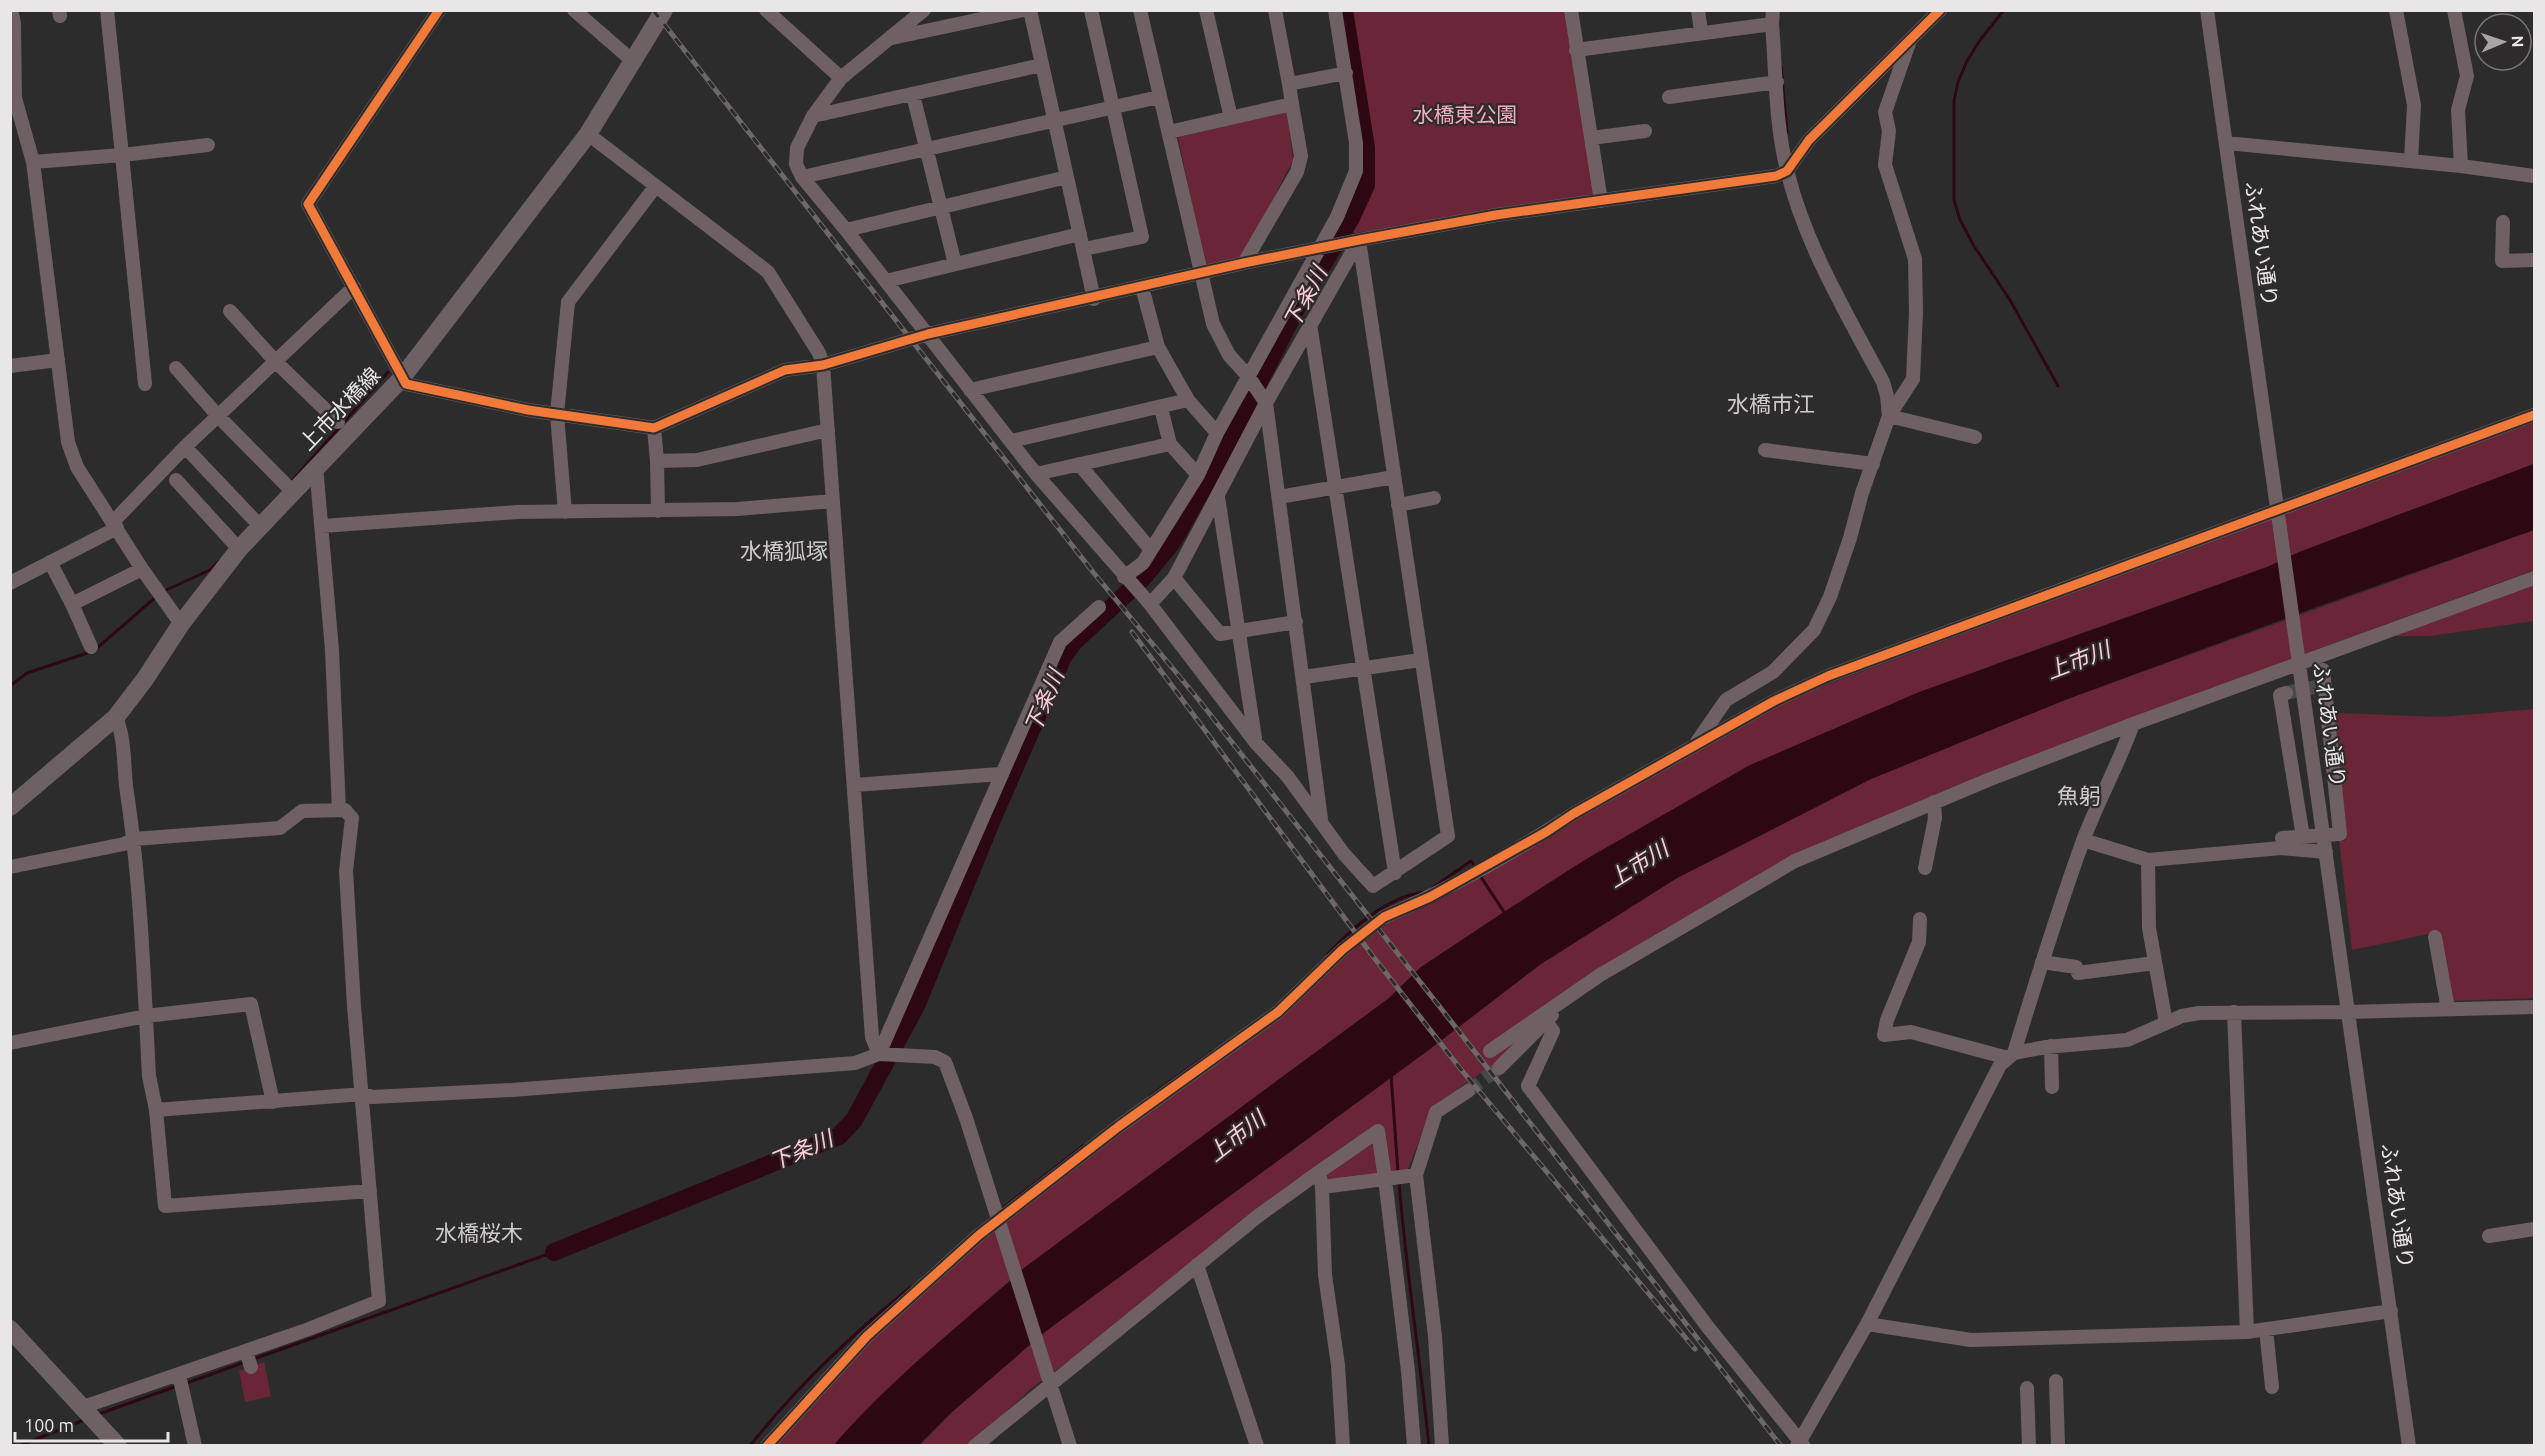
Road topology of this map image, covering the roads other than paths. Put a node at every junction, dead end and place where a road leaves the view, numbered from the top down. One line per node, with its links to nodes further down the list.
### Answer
1 (11, 10): 36 (street)
2 (107, 10): 49 (street)
3 (439, 10): 71 (street)
4 (574, 10): 27 (street)
5 (664, 10): 27 (main road, 上市水橋線)
6 (766, 10): 30 (street)
7 (924, 10): 25 (street)
8 (1023, 10): 21 (street)
9 (1030, 10): 28 (street)
10 (1091, 10): 38 (street)
11 (1140, 10): 34 (street)
12 (1206, 10): 40 (street)
13 (1275, 10): 32 (street)
14 (1335, 10): 29 (street)
15 (1571, 10): 26 (street)
16 (1698, 10): 23 (street)
17 (1940, 10): 24 (street)
18 (2208, 10): 46 (street, ふれあい通り)
19 (2396, 10): 50 (street)
20 (2454, 10): 52 (street)
21 (992, 14): 25 (street)
22 (1773, 17): 23 (street); 31 (street)
23 (1701, 31): 26 (street)
24 (1911, 38): 53 (street); 93 (street)
25 (887, 39): 30 (street)
26 (1576, 50): 45 (street)
27 (634, 62): 44 (main road, 上市水橋線)
28 (1042, 65): 33 (street); 41 (street)
29 (1346, 73): 32 (street); 64 (street)
30 (841, 78): 39 (street)
31 (1777, 82): 35 (street); 53 (street)
32 (1289, 84): 37 (street)
33 (913, 95): 39 (street); 48 (street)
34 (1159, 97): 38 (street); 43 (street)
35 (1669, 97)
36 (13, 99): 51 (street)
37 (1292, 104): 40 (street); 67 (street)
38 (1113, 108): 41 (street); 65 (street)
39 (813, 116): 55 (street)
40 (1231, 117): 43 (street)
41 (1054, 122): 48 (street); 56 (street)
42 (1645, 131): 45 (street)
43 (1168, 132): 69 (street)
44 (588, 134): 57 (street); 83 (main road, 上市水橋線)
45 (1590, 138): 58 (street)
46 (2226, 143): 50 (street); 120 (street, ふれあい通り)
47 (208, 145): 49 (street)
48 (927, 150): 55 (street); 59 (street)
49 (122, 155): 51 (street); 85 (street)
50 (2410, 161): 52 (street)
51 (33, 162): 78 (street)
52 (2461, 166): 54 (street)
53 (1787, 171): 58 (street); 93 (street)
54 (2535, 176)
55 (802, 177): 61 (street)
56 (1067, 177): 59 (street); 62 (street)
57 (655, 187): 80 (street); 90 (street)
58 (1601, 201): 63 (street)
59 (941, 207): 61 (street); 68 (street)
60 (2503, 222): 66 (street)
61 (846, 230): 70 (street)
62 (1080, 234): 65 (street); 68 (street)
63 (1354, 241): 64 (street); 75 (street); 109 (street)
64 (1323, 247): 67 (street); 84 (street)
65 (1084, 249): 73 (street)
66 (2535, 260)
67 (1244, 263): 69 (street)
68 (955, 264): 70 (street)
69 (1200, 274): 72 (street); 84 (street)
70 (886, 281): 76 (street)
71 (354, 287): 79 (street); 83 (street)
72 (1142, 287): 73 (street); 77 (street)
73 (1094, 299): 76 (street)
74 (230, 311): 79 (street)
75 (1310, 324): 88 (street); 111 (street)
76 (928, 334): 80 (street); 86 (street)
77 (1158, 347): 86 (street); 87 (street)
78 (58, 360): 81 (street); 121 (street)
79 (276, 362): 92 (street); 94 (street)
80 (823, 365): 95 (street); 96 (street)
81 (10, 366)
82 (176, 368): 92 (street)
83 (401, 379): 90 (street); 106 (main road, 上市水橋線)
84 (1250, 379): 88 (street); 97 (street)
85 (145, 384)
86 (970, 390): 99 (street)
87 (1188, 400): 89 (street); 97 (street)
88 (1264, 401): 113 (street); 114 (street)
89 (1161, 408): 99 (street); 100 (street)
90 (557, 414): 95 (street); 119 (street)
91 (2535, 415): 120 (street)
92 (218, 416): 101 (street); 112 (street)
93 (1889, 416): 98 (street); 105 (street)
94 (338, 423)
95 (654, 428): 103 (street)
96 (828, 430): 103 (street); 116 (street)
97 (1217, 433): 108 (street)
98 (1975, 437)
99 (1011, 441): 107 (street)
100 (1170, 444): 104 (street); 108 (street)
101 (185, 447): 121 (street); 122 (street)
102 (1765, 450): 105 (street)
103 (657, 461): 118 (street)
104 (1079, 464): 107 (street); 125 (street)
105 (1873, 464): 148 (street)
106 (316, 466): 112 (main road, 上市水橋線); 123 (street)
107 (1036, 474): 130 (street)
108 (1198, 476): 125 (street)
109 (1394, 477): 111 (street); 117 (street)
110 (176, 480): 124 (street)
111 (1336, 487): 113 (street); 141 (street)
112 (292, 491): 122 (main road, 上市水橋線)
113 (1279, 496): 135 (street)
114 (1218, 497): 128 (street); 137 (street)
115 (1434, 498): 117 (street)
116 (833, 501): 118 (street); 150 (street)
117 (1398, 505): 140 (street)
118 (658, 511): 119 (street)
119 (565, 512): 123 (street)
120 (2278, 514): 139 (street, ふれあい通り); 148 (street)
121 (115, 525): 126 (street); 127 (street)
122 (260, 526): 124 (main road, 上市水橋線)
123 (322, 526): 153 (street)
124 (239, 549): 136 (main road, 上市水橋線)
125 (1151, 550): 130 (street)
126 (50, 562): 131 (street); 133 (street)
127 (142, 569): 133 (street); 136 (street)
128 (1174, 578): 132 (street); 137 (street)
129 (2535, 578): 139 (street)
130 (1127, 580): 132 (street)
131 (10, 583)
132 (1147, 602): 147 (street)
133 (72, 604): 138 (street)
134 (1099, 607): 149 (street)
135 (1296, 622): 137 (street); 143 (street)
136 (181, 624): 145 (main road, 上市水橋線)
137 (1239, 631): 147 (street)
138 (91, 647)
139 (2299, 658): 146 (street); 156 (street, ふれあい通り)
140 (1420, 660): 141 (street); 164 (street)
141 (1365, 668): 143 (street); 164 (street)
142 (2323, 670): 156 (street)
143 (1304, 677): 154 (street)
144 (2286, 693): 155 (street)
145 (116, 717): 152 (main road, 上市水橋線); 157 (street)
146 (2133, 724): 151 (street); 159 (street)
147 (1256, 742): 154 (street)
148 (1694, 746): 165 (street)
149 (1000, 774): 150 (street); 182 (street)
150 (855, 785): 182 (street)
151 (1934, 802): 163 (street); 171 (street)
152 (10, 807)
153 (339, 810): 157 (street); 187 (street)
154 (1321, 821): 164 (street)
155 (2303, 837): 156 (street); 158 (street)
156 (2323, 837): 160 (street, ふれあい通り)
157 (134, 838): 162 (street); 176 (street)
158 (2282, 838)
159 (2083, 840): 161 (street); 169 (street)
160 (2326, 852): 161 (street); 175 (street, ふれあい通り)
161 (2148, 860): 170 (street)
162 (10, 867)
163 (1925, 868)
164 (1395, 873)
165 (1384, 917)
166 (1920, 920): 183 (street)
167 (2435, 937): 173 (street)
168 (1342, 950): 195 (street)
169 (2042, 962): 170 (street); 183 (street)
170 (2155, 963): 178 (street)
171 (1562, 1002): 177 (street); 181 (street)
172 (2535, 1006): 173 (street)
173 (2448, 1009): 175 (street)
174 (2234, 1012): 175 (street); 178 (street); 203 (street)
175 (2348, 1012): 199 (street, ふれあい通り)
176 (146, 1017): 179 (street); 188 (street); 189 (street)
177 (1547, 1023): 184 (street); 212 (street)
178 (2166, 1023): 180 (street)
179 (10, 1043)
180 (2051, 1046): 183 (street); 185 (street)
181 (1490, 1051)
182 (879, 1054): 187 (street); 195 (street)
183 (2011, 1055): 200 (street)
184 (1499, 1068)
185 (2052, 1087)
186 (1468, 1091): 191 (street)
187 (363, 1094): 188 (street); 194 (street)
188 (273, 1102): 189 (street)
189 (156, 1110): 194 (street)
190 (1319, 1172): 192 (street); 193 (street); 198 (street)
191 (1416, 1175): 192 (street); 221 (street)
192 (1385, 1179): 193 (street); 220 (street)
193 (1322, 1187): 219 (street)
194 (370, 1191): 204 (street)
195 (998, 1221): 206 (street); 215 (street)
196 (2535, 1229): 197 (street)
197 (2489, 1236)
198 (1197, 1265): 206 (street); 218 (street)
199 (2391, 1311): 202 (street); 224 (street, ふれあい通り)
200 (1867, 1324): 203 (street); 212 (street)
201 (10, 1329): 211 (main road)
202 (2266, 1329): 203 (street); 209 (street)
203 (2247, 1332)
204 (246, 1351): 205 (street); 207 (street)
205 (250, 1367)
206 (1049, 1380): 216 (street); 217 (street)
207 (182, 1381): 211 (street); 214 (street)
208 (2056, 1381): 223 (street)
209 (2272, 1387)
210 (2027, 1388): 222 (street)
211 (90, 1414): 213 (main road)
212 (1800, 1444)
213 (118, 1446)
214 (195, 1446)
215 (766, 1446)
216 (975, 1446)
217 (1070, 1446)
218 (1257, 1446)
219 (1343, 1446)
220 (1414, 1446)
221 (1442, 1446)
222 (2029, 1446)
223 (2058, 1446)
224 (2409, 1446)

